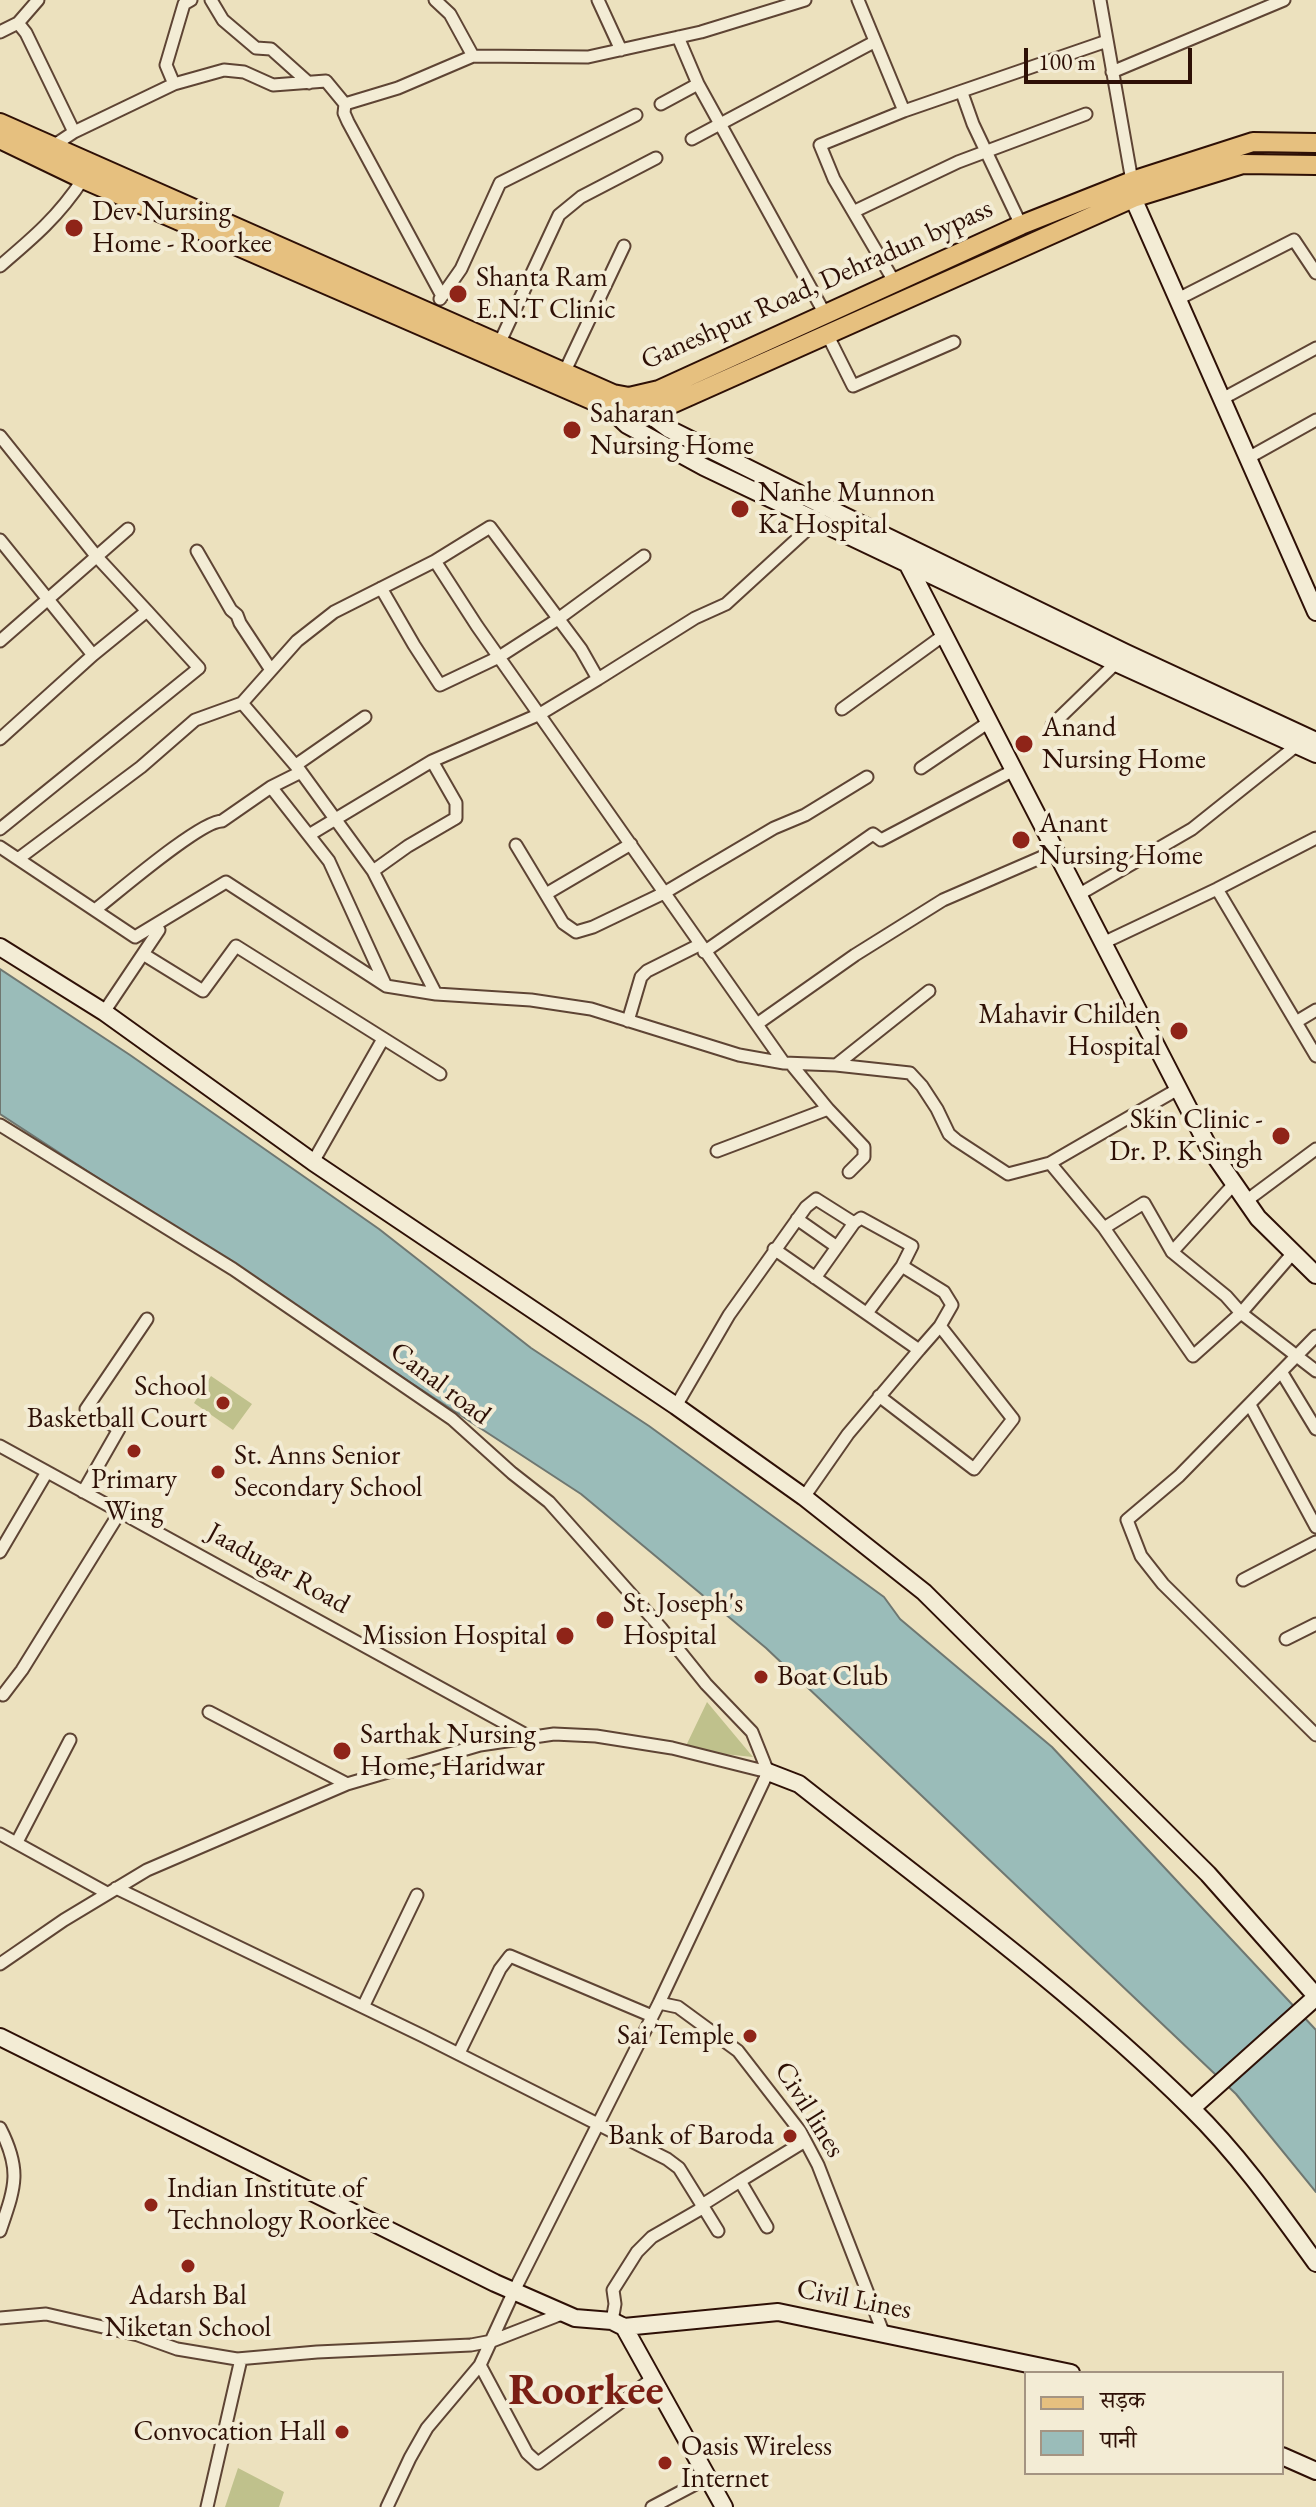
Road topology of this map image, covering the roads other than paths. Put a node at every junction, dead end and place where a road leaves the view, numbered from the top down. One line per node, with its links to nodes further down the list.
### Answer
1 (38, 0): 10 (street)
2 (191, 0): 19 (street)
3 (211, 0): 18 (street)
4 (435, 0): 16 (street)
5 (598, 0): 15 (street)
6 (805, 0): 12 (street)
7 (858, 0): 14 (street)
8 (1100, 0): 13 (street)
9 (1284, 0): 17 (street)
10 (18, 23): 11 (street); 29 (street)
11 (0, 32)
12 (678, 37): 15 (street); 20 (street)
13 (1107, 41): 17 (street); 21 (street)
14 (874, 42): 24 (street); 28 (street)
15 (621, 50): 16 (street)
16 (473, 56): 22 (street)
17 (1112, 72): 38 (street)
18 (309, 83): 19 (street); 22 (street)
19 (174, 84): 29 (street)
20 (698, 84): 23 (street); 28 (street)
21 (962, 93): 24 (street); 34 (street)
22 (345, 104): 45 (street)
23 (661, 104)
24 (904, 111): 39 (street)
25 (1086, 114): 34 (street)
26 (636, 115): 45 (street)
27 (0, 123): 33 (main road, Ganeshpur Road, Dehradun bypass)
28 (720, 123): 31 (street); 48 (street)
29 (74, 132): 33 (street)
30 (0, 139): 37 (main road)
31 (692, 139)
32 (1316, 143): 38 (main road, Ganeshpur Road, Dehradun bypass)
33 (53, 146): 47 (main road, Ganeshpur Road, Dehradun bypass)
34 (988, 152): 39 (street); 40 (street)
35 (656, 158): 51 (street)
36 (1316, 165): 38 (main road)
37 (83, 179): 42 (street); 56 (main road)
38 (1132, 189): 40 (main road, Ganeshpur Road, Dehradun bypass); 46 (street); 49 (main road)
39 (855, 211): 44 (street)
40 (1021, 225): 44 (main road, Ganeshpur Road, Dehradun bypass)
41 (624, 246): 53 (street)
42 (0, 266)
43 (1316, 273): 46 (street)
44 (895, 283): 48 (main road, Ganeshpur Road, Dehradun bypass)
45 (442, 296): 47 (street)
46 (1178, 299): 55 (street)
47 (430, 314): 51 (main road, Ganeshpur Road, Dehradun bypass)
48 (825, 314): 54 (main road, Ganeshpur Road, Dehradun bypass)
49 (827, 334): 50 (street); 57 (main road)
50 (954, 342)
51 (499, 344): 53 (main road, Ganeshpur Road, Dehradun bypass)
52 (1316, 348): 55 (street)
53 (564, 373): 54 (main road, Ganeshpur Road, Dehradun bypass)
54 (629, 397): 57 (street)
55 (1222, 399): 60 (street)
56 (608, 407): 57 (main road); 62 (street)
57 (644, 411): 61 (street)
58 (1316, 420): 60 (street)
59 (0, 436): 68 (street)
60 (1248, 458): 73 (street)
61 (830, 509): 62 (street); 67 (street)
62 (816, 521): 67 (street); 81 (street)
63 (128, 529): 68 (street)
64 (0, 540): 71 (street)
65 (197, 551): 80 (street)
66 (644, 556): 74 (street)
67 (909, 556): 75 (street); 79 (street)
68 (97, 557): 71 (street); 72 (street)
69 (435, 561): 70 (street); 74 (street); 78 (street)
70 (381, 588): 78 (street); 80 (street)
71 (47, 599): 76 (street); 77 (street)
72 (147, 611): 77 (street); 98 (street)
73 (1316, 612)
74 (558, 619): 78 (street); 81 (street)
75 (944, 635): 83 (street); 86 (street)
76 (0, 641)
77 (93, 655): 88 (street)
78 (499, 657): 84 (street)
79 (1121, 658): 87 (street); 89 (street)
80 (271, 670): 82 (street)
81 (598, 679): 84 (street)
82 (242, 703): 94 (street); 105 (street)
83 (842, 709)
84 (540, 714): 91 (street); 101 (street)
85 (365, 717): 94 (street)
86 (989, 722): 92 (street); 93 (street)
87 (1052, 725)
88 (0, 739)
89 (1306, 741): 90 (street); 110 (street)
90 (1316, 754)
91 (432, 761): 97 (street); 106 (street)
92 (921, 768)
93 (1014, 770): 104 (street); 115 (street)
94 (301, 772): 96 (street); 97 (street)
95 (867, 777): 108 (street)
96 (271, 787): 99 (street); 111 (street)
97 (336, 819): 99 (street); 106 (street)
98 (0, 829)
99 (309, 835): 117 (street)
100 (1316, 838): 107 (street)
101 (631, 844): 108 (street); 109 (street)
102 (516, 845): 109 (street)
103 (0, 847): 105 (street)
104 (1056, 851): 110 (street); 124 (street)
105 (18, 859): 111 (street)
106 (373, 871): 119 (street)
107 (1217, 889): 113 (street); 123 (street)
108 (664, 893): 109 (street); 115 (street)
109 (546, 894)
110 (1078, 895): 113 (street)
111 (95, 910): 117 (street)
112 (159, 930): 116 (street)
113 (1103, 943): 130 (street)
114 (0, 947): 121 (street)
115 (701, 948): 122 (street); 124 (street)
116 (143, 954): 121 (street); 125 (street)
117 (386, 986): 119 (street)
118 (929, 991): 128 (street)
119 (436, 994): 122 (street)
120 (1316, 1010): 123 (street)
121 (104, 1012): 135 (street)
122 (628, 1021): 127 (street)
123 (1296, 1022): 126 (street)
124 (757, 1024): 127 (street)
125 (383, 1039): 129 (street); 135 (street)
126 (1316, 1056)
127 (787, 1063): 128 (street); 131 (street)
128 (836, 1065): 136 (street)
129 (440, 1074)
130 (1178, 1089): 136 (street); 138 (street)
131 (828, 1109): 134 (street); 137 (street)
132 (0, 1125): 179 (street, Canal road)
133 (1316, 1149): 139 (street)
134 (717, 1151)
135 (313, 1162): 161 (street)
136 (1050, 1163): 142 (street)
137 (849, 1172)
138 (1234, 1184): 139 (street); 145 (street)
139 (1246, 1201): 146 (street)
140 (797, 1219): 141 (street); 143 (street); 144 (street)
141 (854, 1223): 143 (street); 147 (street)
142 (1104, 1228): 145 (street); 151 (street)
143 (837, 1247): 149 (street)
144 (774, 1249): 149 (street); 161 (street)
145 (1172, 1252): 151 (street)
146 (1293, 1253): 148 (street); 151 (street)
147 (902, 1266): 150 (street); 153 (street)
148 (1316, 1275)
149 (815, 1278): 150 (street)
150 (867, 1313): 155 (street)
151 (1241, 1313): 156 (street)
152 (147, 1319): 165 (street)
153 (940, 1326): 155 (street); 159 (street)
154 (1316, 1336): 156 (street)
155 (919, 1350): 159 (street)
156 (1297, 1355): 157 (street); 158 (street)
157 (1316, 1371)
158 (1282, 1373): 160 (street); 162 (street)
159 (879, 1396): 166 (street)
160 (1250, 1405): 168 (street); 176 (street)
161 (676, 1406): 166 (street)
162 (1316, 1429)
163 (0, 1446): 164 (street, Jaadugar Road)
164 (47, 1472): 165 (street, Jaadugar Road); 170 (street)
165 (83, 1492): 167 (street, Jaadugar Road)
166 (804, 1497): 186 (street)
167 (120, 1512): 174 (street); 177 (street, Jaadugar Road)
168 (1316, 1527)
169 (1316, 1542): 171 (street)
170 (0, 1552)
171 (1243, 1580)
172 (1316, 1624): 173 (street)
173 (1286, 1639)
174 (3, 1695)
175 (209, 1712): 180 (street)
176 (1316, 1735)
177 (531, 1737): 179 (street); 180 (street)
178 (70, 1740): 182 (street)
179 (768, 1772): 187 (street); 192 (street)
180 (347, 1784): 183 (street)
181 (0, 1834): 182 (street)
182 (17, 1842): 183 (street)
183 (112, 1890): 185 (street); 188 (street)
184 (417, 1895): 188 (street)
185 (0, 1964)
186 (1316, 1997): 192 (street)
187 (659, 2003): 189 (street); 195 (street, Civil lines)
188 (363, 2007): 191 (street)
189 (652, 2016): 191 (street); 193 (street)
190 (0, 2037): 202 (street, Civil Lines)
191 (459, 2053): 193 (street)
192 (1192, 2108): 201 (street)
193 (598, 2123): 197 (street); 202 (street)
194 (0, 2128): 199 (street)
195 (805, 2141): 196 (street); 206 (street, Civil lines)
196 (740, 2181): 197 (street); 198 (street)
197 (702, 2205): 200 (street); 205 (street)
198 (767, 2227)
199 (0, 2231)
200 (718, 2231)
201 (1316, 2263)
202 (514, 2291): 203 (street, Civil Lines); 207 (street)
203 (564, 2313): 205 (street, Civil Lines); 207 (street)
204 (0, 2318): 208 (street)
205 (618, 2324): 206 (street, Civil Lines); 211 (street)
206 (883, 2332): 210 (street, Civil Lines)
207 (492, 2341): 208 (street); 209 (street)
208 (241, 2359): 215 (street)
209 (480, 2365): 211 (street); 216 (street)
210 (1062, 2371)
211 (652, 2379): 214 (street)
212 (1284, 2457): 213 (street)
213 (1316, 2471)
214 (707, 2478): 217 (street); 218 (street)
215 (207, 2507)
216 (387, 2507)
217 (652, 2507)
218 (724, 2507)

